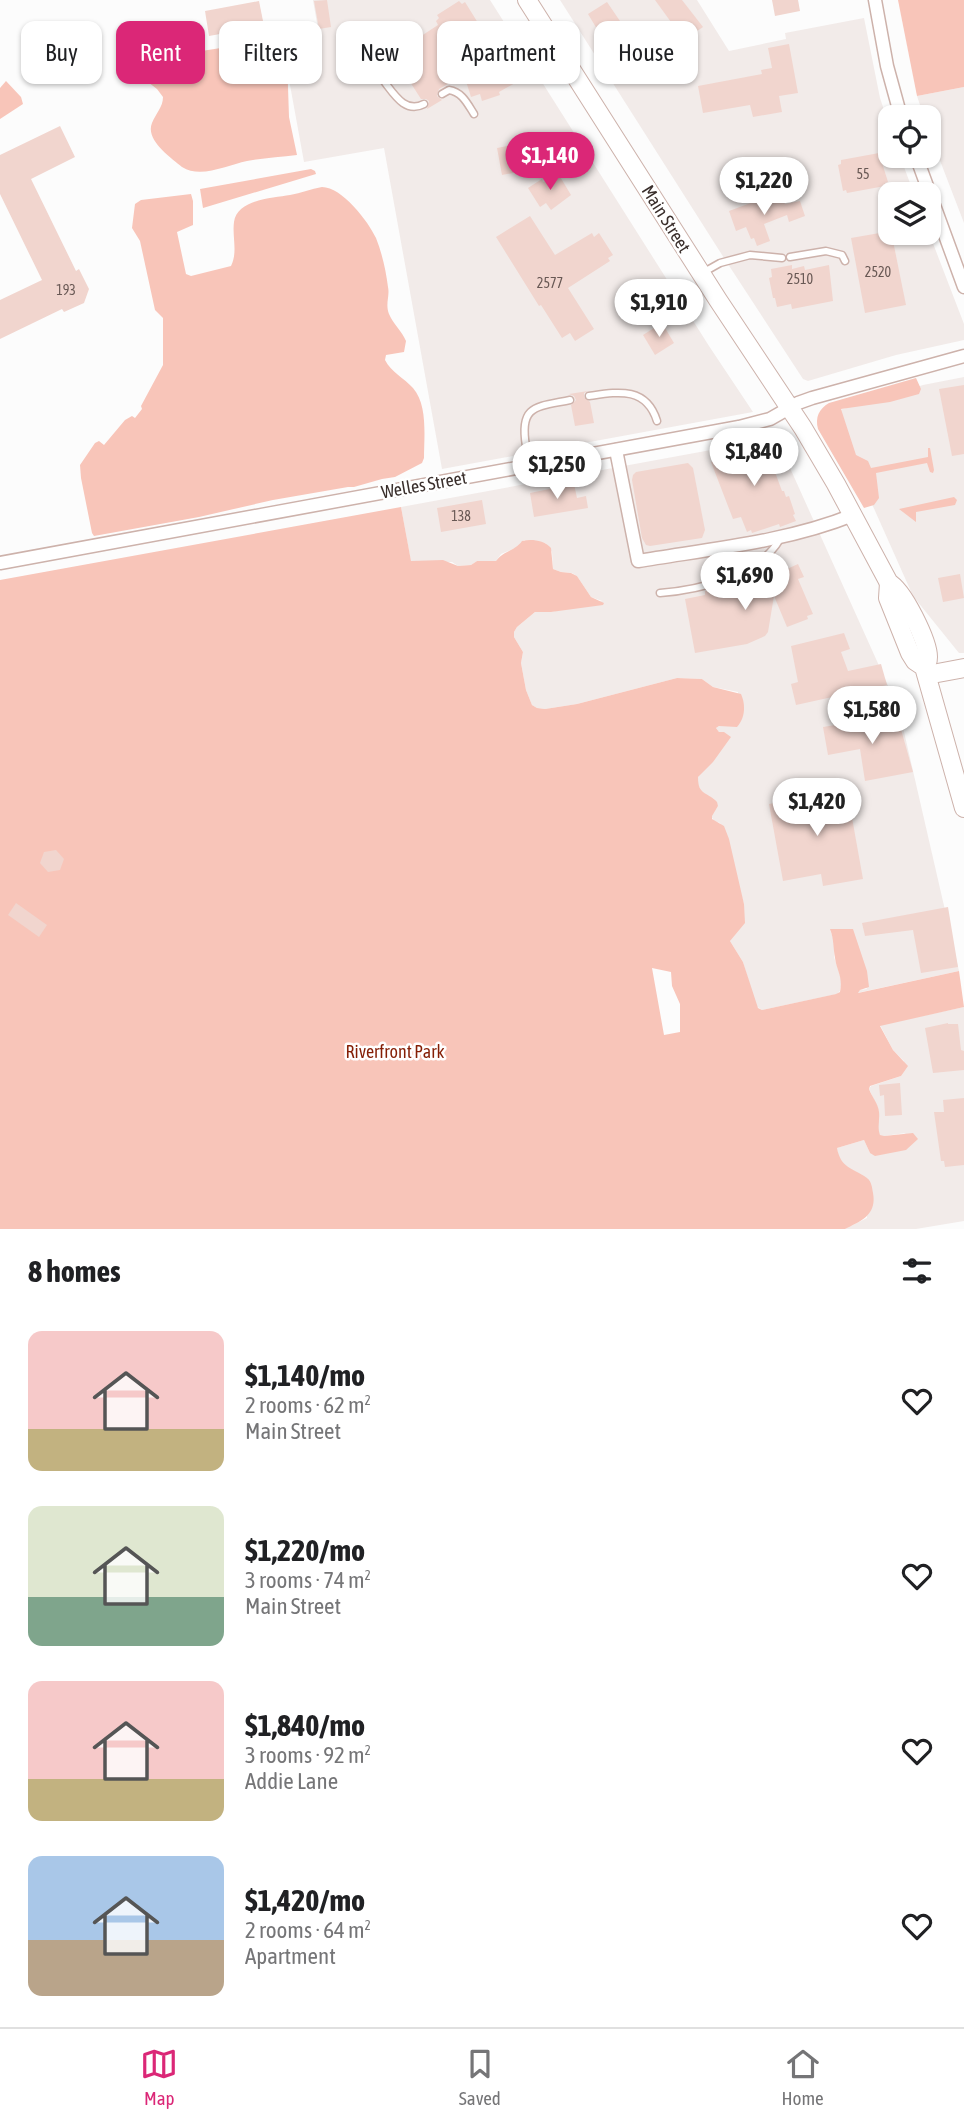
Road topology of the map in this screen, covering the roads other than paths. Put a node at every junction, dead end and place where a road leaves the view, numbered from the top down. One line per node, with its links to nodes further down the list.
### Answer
1 (527, 0): 12 (main road, Main Street)
2 (875, 0): 6 (street)
3 (386, 84): 5 (lane)
4 (442, 94): 7 (lane)
5 (424, 104)
6 (898, 105)
7 (474, 114)
8 (920, 168): 13 (street)
9 (790, 257): 11 (lane)
10 (782, 258): 12 (lane)
11 (845, 261)
12 (701, 274): 17 (main road, Main Street)
13 (964, 287)
14 (964, 356): 17 (street, Welles Street)
15 (589, 396): 18 (lane)
16 (570, 400): 19 (lane)
17 (790, 407): 20 (street, Welles Street); 21 (main road, Main Street)
18 (657, 421)
19 (526, 446)
20 (616, 450): 22 (street); 23 (street, Welles Street)
21 (853, 515): 22 (street); 26 (main road, Main Street)
22 (781, 537): 24 (lane)
23 (0, 563)
24 (660, 593)
25 (964, 668): 26 (main road)
26 (925, 671): 27 (main road, Main Street)
27 (964, 808)

